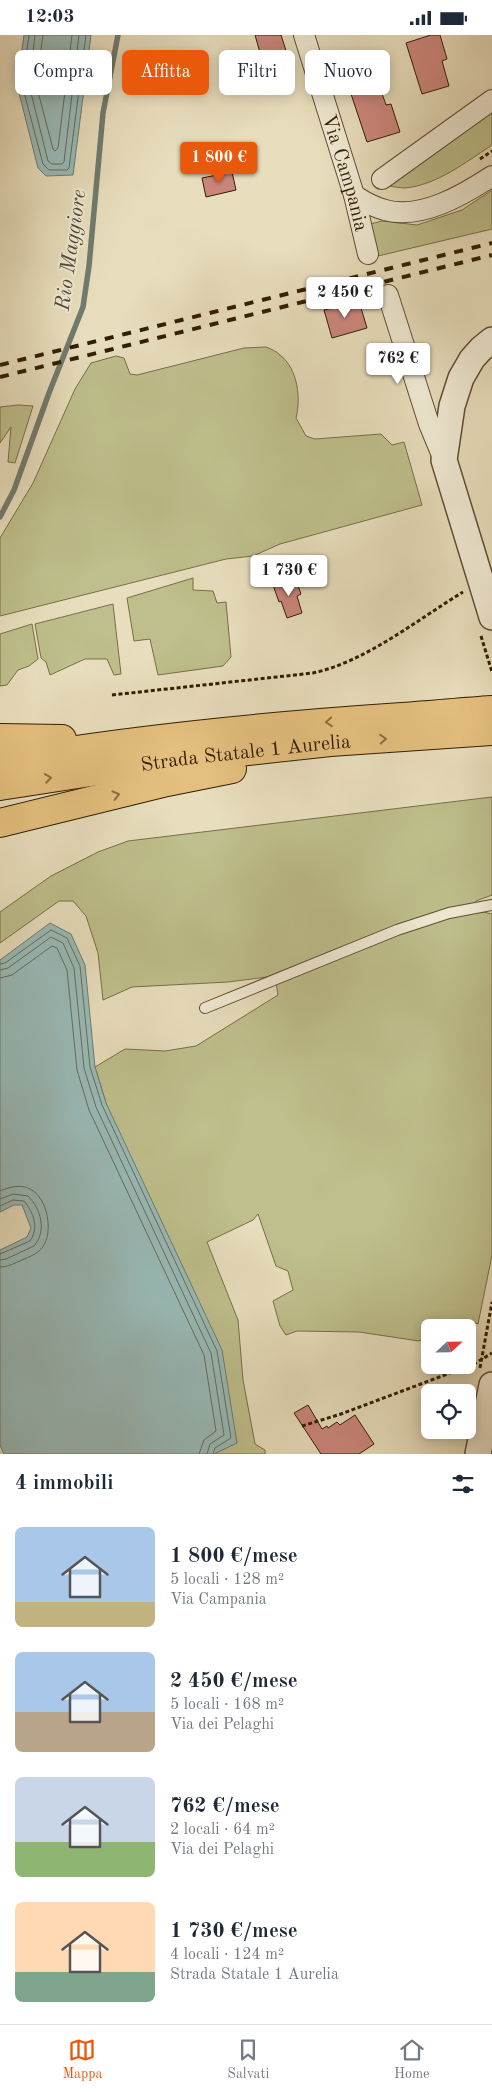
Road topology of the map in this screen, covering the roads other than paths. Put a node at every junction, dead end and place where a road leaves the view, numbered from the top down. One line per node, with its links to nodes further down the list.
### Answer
1 (304, 35): 5 (street, Via Campania)
2 (492, 100): 4 (street)
3 (492, 176): 5 (street)
4 (382, 179)
5 (354, 195): 6 (street, Via Campania)
6 (368, 254)
7 (388, 295): 9 (street)
8 (492, 340): 9 (street)
9 (444, 460): 10 (street)
10 (492, 617)
11 (492, 710): 12 (highway, Strada Statale 1 Aurelia)
12 (474, 725): 14 (highway, Strada Statale 1 Aurelia, one-way to 14); 15 (highway, Strada Statale 1 Aurelia, one-way to 12)
13 (0, 738): 14 (highway)
14 (151, 739): 16 (highway, Strada Statale 1 Aurelia)
15 (330, 742): 17 (highway, Strada Statale 1 Aurelia, one-way to 15); 18 (highway, one-way to 15)
16 (0, 762)
17 (0, 786)
18 (0, 823)
19 (492, 905): 20 (lane)
20 (205, 1008)
21 (486, 1377): 22 (street)
22 (478, 1454)

